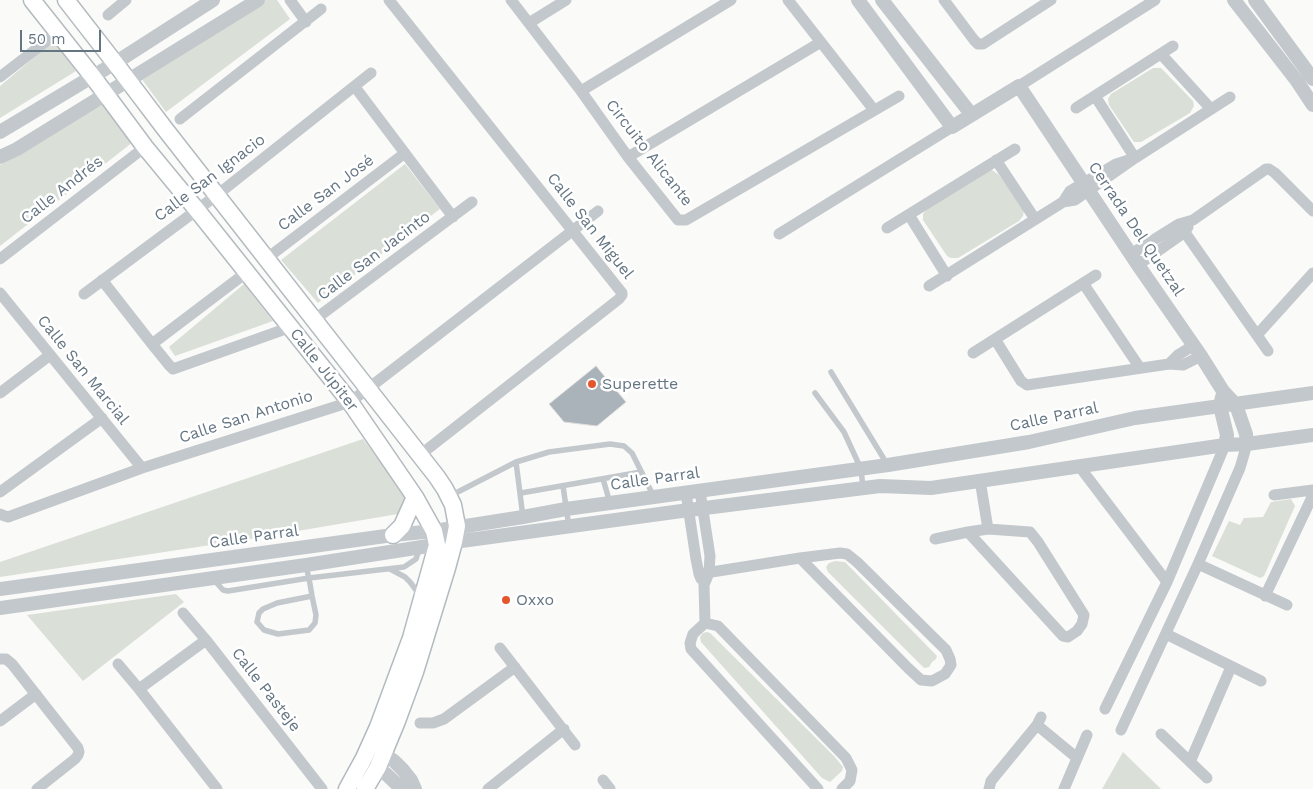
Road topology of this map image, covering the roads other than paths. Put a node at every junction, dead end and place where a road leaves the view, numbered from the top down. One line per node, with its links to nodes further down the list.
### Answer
1 (32, 0): 23 (main road, Calle Júpiter)
2 (66, 0): 27 (main road, Calle Júpiter)
3 (126, 0): 20 (street)
4 (213, 0): 27 (street)
5 (258, 0): 32 (street)
6 (290, 0): 21 (street)
7 (389, 0): 66 (street, Calle San Miguel)
8 (511, 0): 22 (street, Circuito Alicante)
9 (566, 0): 22 (street)
10 (731, 0): 35 (street)
11 (788, 0): 24 (street)
12 (858, 0): 46 (street)
13 (882, 0): 44 (street)
14 (944, 0): 15 (street)
15 (1050, 0)
16 (1155, 0): 34 (street)
17 (1234, 0): 40 (street)
18 (1254, 0): 31 (street)
19 (321, 9): 21 (street)
20 (108, 15)
21 (306, 22): 45 (street)
22 (529, 23): 35 (street, Circuito Alicante)
23 (58, 33): 29 (main road, Calle Júpiter); 30 (street)
24 (821, 42): 43 (street); 52 (street)
25 (1173, 46): 26 (street)
26 (1161, 54): 38 (street); 42 (street)
27 (115, 63): 29 (street); 32 (main road, Calle Júpiter)
28 (371, 73): 33 (street, Calle San Ignacio)
29 (93, 77): 36 (main road, Calle Júpiter); 47 (street)
30 (0, 78)
31 (1313, 79)
32 (128, 80): 36 (street); 56 (main road, Calle Júpiter)
33 (355, 86): 50 (street); 56 (street, Calle San Ignacio)
34 (1019, 86): 44 (street); 55 (street, Cerrada Del Quetzal)
35 (581, 91): 52 (street, Circuito Alicante)
36 (106, 95): 48 (main road, Calle Júpiter); 51 (street)
37 (899, 96): 43 (street, Circuito Alicante)
38 (1095, 96): 41 (street); 53 (street)
39 (1230, 97): 42 (street)
40 (1313, 105)
41 (1076, 108)
42 (1211, 109): 53 (street)
43 (874, 110): 52 (street, Circuito Alicante)
44 (972, 114): 46 (street)
45 (180, 119)
46 (952, 127): 67 (street)
47 (0, 132)
48 (145, 147): 58 (main road, Calle Júpiter); 68 (street, Calle Andrés)
49 (1015, 148): 54 (street)
50 (405, 153): 62 (street); 69 (street, Calle San José)
51 (0, 157)
52 (628, 157)
53 (1135, 158): 55 (street)
54 (996, 160): 61 (street); 63 (street)
55 (1087, 187): 63 (street); 70 (street, Cerrada Del Quetzal)
56 (217, 195): 58 (street, Calle San Ignacio); 69 (main road, Calle Júpiter)
57 (472, 202): 62 (street, Calle San Jacinto)
58 (197, 210): 71 (main road, Calle Júpiter); 75 (street, Calle San Ignacio)
59 (598, 211): 66 (street, Calle San Antonio)
60 (1313, 211): 65 (street)
61 (908, 215): 64 (street); 74 (street)
62 (453, 217): 80 (street, Calle San Jacinto)
63 (1035, 219): 74 (street)
64 (887, 228)
65 (1182, 228): 70 (street); 82 (street)
66 (572, 230): 91 (street, Calle San Antonio); 103 (street, Calle San Miguel)
67 (778, 234)
68 (0, 259)
69 (266, 259): 80 (main road, Calle Júpiter)
70 (1135, 259): 85 (street, Cerrada Del Quetzal)
71 (247, 272): 81 (main road, Calle Júpiter); 84 (street)
72 (1313, 274): 82 (street)
73 (1096, 275): 76 (street)
74 (947, 276): 77 (street)
75 (102, 280): 79 (street, Calle San Ignacio); 84 (street)
76 (1084, 283): 83 (street); 89 (street)
77 (929, 286)
78 (0, 293): 88 (street, Calle San Marcial)
79 (84, 294)
80 (314, 320): 91 (main road, Calle Júpiter)
81 (291, 327): 84 (street); 96 (main road, Calle Júpiter)
82 (1257, 335): 86 (street)
83 (995, 339): 87 (street); 89 (street)
84 (152, 344)
85 (1198, 351): 89 (street); 92 (street, Cerrada Del Quetzal)
86 (1268, 351)
87 (973, 353)
88 (50, 355): 93 (street); 99 (street, Calle San Marcial)
89 (1140, 368)
90 (831, 372): 105 (lane)
91 (367, 389): 96 (street, Calle San Antonio); 103 (main road, Calle Júpiter)
92 (1223, 391): 97 (street, Cerrada Del Quetzal); 98 (street)
93 (0, 393)
94 (815, 393): 108 (lane)
95 (1313, 393): 97 (street, Calle Parral)
96 (350, 402): 107 (street, Calle San Antonio); 120 (main road, Calle Júpiter)
97 (1236, 405): 98 (street, Calle Parral); 101 (street)
98 (1220, 406): 102 (street); 105 (street, Calle Parral)
99 (102, 418): 107 (street, Calle San Marcial); 115 (street)
100 (1313, 435): 101 (street, Calle Parral)
101 (1247, 444): 102 (street, Calle Parral); 137 (street)
102 (1226, 445): 106 (street, Calle Parral); 141 (street)
103 (420, 455): 121 (main road, Calle Júpiter)
104 (516, 462): 109 (lane); 117 (lane); 121 (lane)
105 (888, 466): 108 (street, Calle Parral)
106 (1079, 466): 111 (street, Calle Parral); 141 (street)
107 (142, 468): 126 (street, Calle San Antonio)
108 (861, 469): 113 (lane); 116 (street, Calle Parral)
109 (641, 472): 110 (lane); 122 (lane)
110 (604, 479): 112 (lane); 123 (lane)
111 (980, 480): 113 (street, Calle Parral); 129 (street)
112 (563, 486): 117 (lane); 124 (lane)
113 (863, 488): 125 (street, Calle Parral)
114 (1313, 490): 118 (street)
115 (0, 492)
116 (693, 492): 122 (street, Calle Parral); 125 (street)
117 (520, 493): 127 (lane)
118 (1274, 495)
119 (1313, 495): 144 (street)
120 (415, 497): 132 (main road); 133 (main road, Calle Júpiter)
121 (449, 497): 131 (main road, Calle Júpiter)
122 (654, 497): 123 (street, Calle Parral)
123 (610, 503): 124 (street, Calle Parral)
124 (566, 509): 127 (street, Calle Parral); 128 (lane)
125 (696, 510): 128 (street, Calle Parral); 140 (street)
126 (0, 514)
127 (523, 517): 131 (street, Calle Parral)
128 (569, 527): 131 (street, Calle Parral)
129 (988, 529): 130 (street); 130 (street)
130 (968, 532): 134 (street)
131 (456, 534): 133 (street, Calle Parral); 168 (main road, Calle Júpiter)
132 (393, 535): 133 (street, Calle Parral); 142 (street, Calle Parral)
133 (436, 538): 135 (street, Calle Parral); 146 (main road, Calle Júpiter)
134 (935, 539)
135 (420, 548): 138 (lane); 139 (street, Calle Parral)
136 (800, 558): 136 (street); 140 (street)
137 (1198, 564): 144 (street); 150 (street)
138 (390, 569): 139 (lane); 146 (lane)
139 (308, 572): 143 (lane); 147 (street, Calle Parral)
140 (704, 574): 149 (street)
141 (1167, 582): 160 (street)
142 (0, 589)
143 (312, 596): 143 (lane)
144 (1266, 596): 145 (street)
145 (1287, 605)
146 (421, 606): 168 (main road, Calle Júpiter)
147 (0, 608)
148 (183, 613): 151 (street, Calle Pasteje)
149 (705, 623): 180 (street); 181 (street)
150 (1166, 634): 156 (street); 164 (street)
151 (206, 640): 158 (street); 174 (street, Calle Pasteje)
152 (500, 648): 155 (street)
153 (0, 659): 159 (street)
154 (118, 664): 158 (street)
155 (515, 667): 162 (street); 163 (street)
156 (1231, 667): 157 (street); 170 (street)
157 (1260, 681)
158 (139, 689): 173 (street)
159 (36, 694): 161 (street); 172 (street)
160 (1105, 709)
161 (0, 721)
162 (420, 723)
163 (564, 729): 167 (street); 179 (street)
164 (1121, 730)
165 (1162, 734): 170 (street)
166 (1087, 735): 169 (street)
167 (575, 745)
168 (374, 756): 175 (main road, Calle Júpiter); 176 (main road, Calle Júpiter); 177 (street); 178 (street)
169 (1077, 758): 182 (street); 183 (street)
170 (1190, 762): 171 (street)
171 (1207, 778)
172 (37, 789)
173 (218, 789)
174 (322, 789)
175 (346, 789)
176 (365, 789)
177 (402, 789)
178 (415, 789)
179 (488, 789)
180 (818, 789)
181 (842, 789)
182 (989, 789)
183 (1064, 789)

